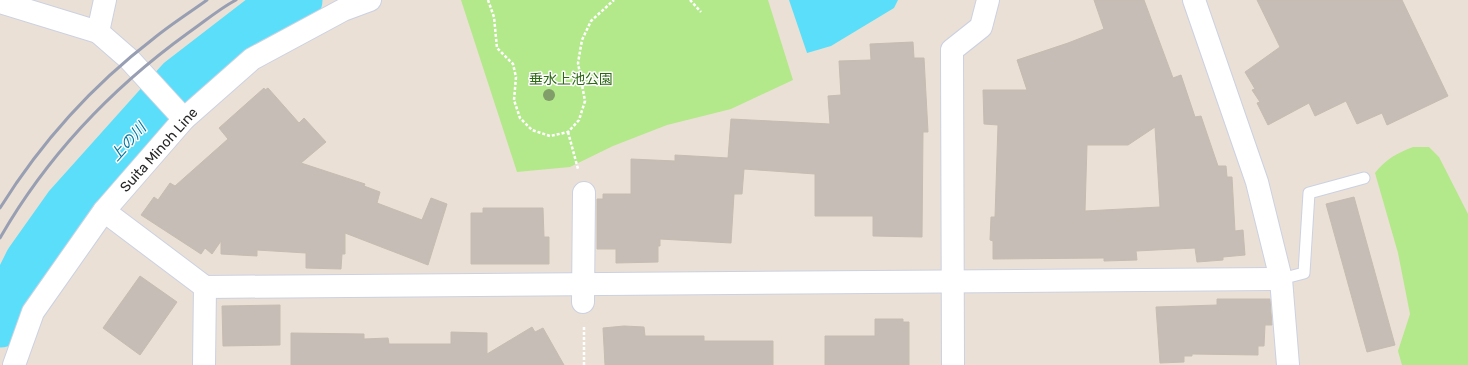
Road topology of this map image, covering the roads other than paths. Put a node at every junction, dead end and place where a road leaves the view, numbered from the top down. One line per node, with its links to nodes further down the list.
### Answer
1 (105, 0): 6 (street)
2 (370, 0): 7 (street, Suita Minoh Line)
3 (988, 0): 12 (street)
4 (1194, 0): 11 (street)
5 (0, 2): 6 (street)
6 (98, 32): 7 (street)
7 (178, 113): 10 (street, Suita Minoh Line)
8 (1364, 178): 11 (lane)
9 (584, 193): 14 (street)
10 (104, 211): 13 (street); 15 (street, Suita Minoh Line)
11 (1281, 279): 12 (street); 18 (street)
12 (953, 281): 14 (street); 17 (street)
13 (205, 286): 14 (street); 16 (street)
14 (583, 293)
15 (14, 365)
16 (204, 365)
17 (953, 365)
18 (1288, 365)

